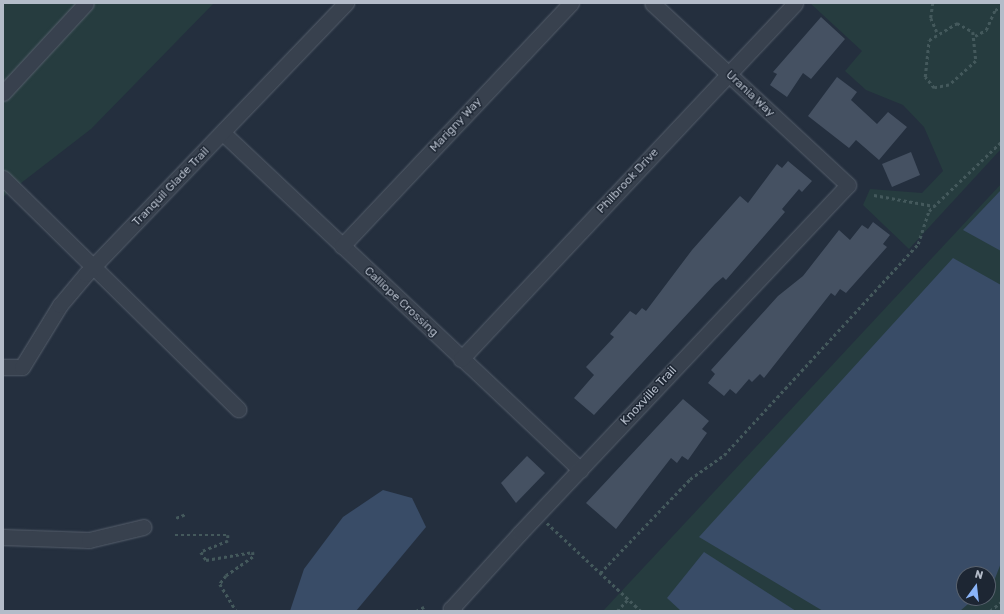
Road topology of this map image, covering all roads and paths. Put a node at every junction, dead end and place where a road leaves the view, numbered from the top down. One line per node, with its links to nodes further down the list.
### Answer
1 (86, 3): 11 (street)
2 (346, 3): 12 (street, Tranquil Glade Trail)
3 (571, 3): 18 (street, Marigny Way)
4 (652, 3): 10 (street, Urania Way)
5 (795, 3): 10 (street, Philbrook Drive)
6 (933, 3): 8 (path)
7 (1001, 7): 9 (path)
8 (936, 32): 9 (path); 9 (path)
9 (975, 36)
10 (728, 74): 15 (street, Urania Way); 20 (street, Philbrook Drive)
11 (3, 93)
12 (223, 133): 18 (street, Calliope Crossing); 19 (street, Tranquil Glade Trail)
13 (1001, 142): 17 (path)
14 (3, 178): 19 (street)
15 (848, 185): 23 (street, Knoxville Trail)
16 (874, 195): 17 (path)
17 (934, 206): 30 (path)
18 (342, 246): 20 (street, Calliope Crossing)
19 (95, 265): 21 (street, Tranquil Glade Trail); 22 (street)
20 (461, 359): 23 (street, Calliope Crossing)
21 (3, 367)
22 (238, 409)
23 (580, 470): 34 (street, Knoxville Trail)
24 (186, 514): 25 (path)
25 (176, 518)
26 (548, 523): 30 (path)
27 (142, 527): 29 (street)
28 (175, 535): 35 (path)
29 (3, 537)
30 (600, 573): 31 (path)
31 (628, 599): 37 (path); 38 (path)
32 (1001, 602): 39 (path)
33 (424, 607): 36 (path)
34 (453, 610)
35 (236, 611)
36 (416, 611)
37 (617, 611)
38 (641, 611)
39 (990, 611)

